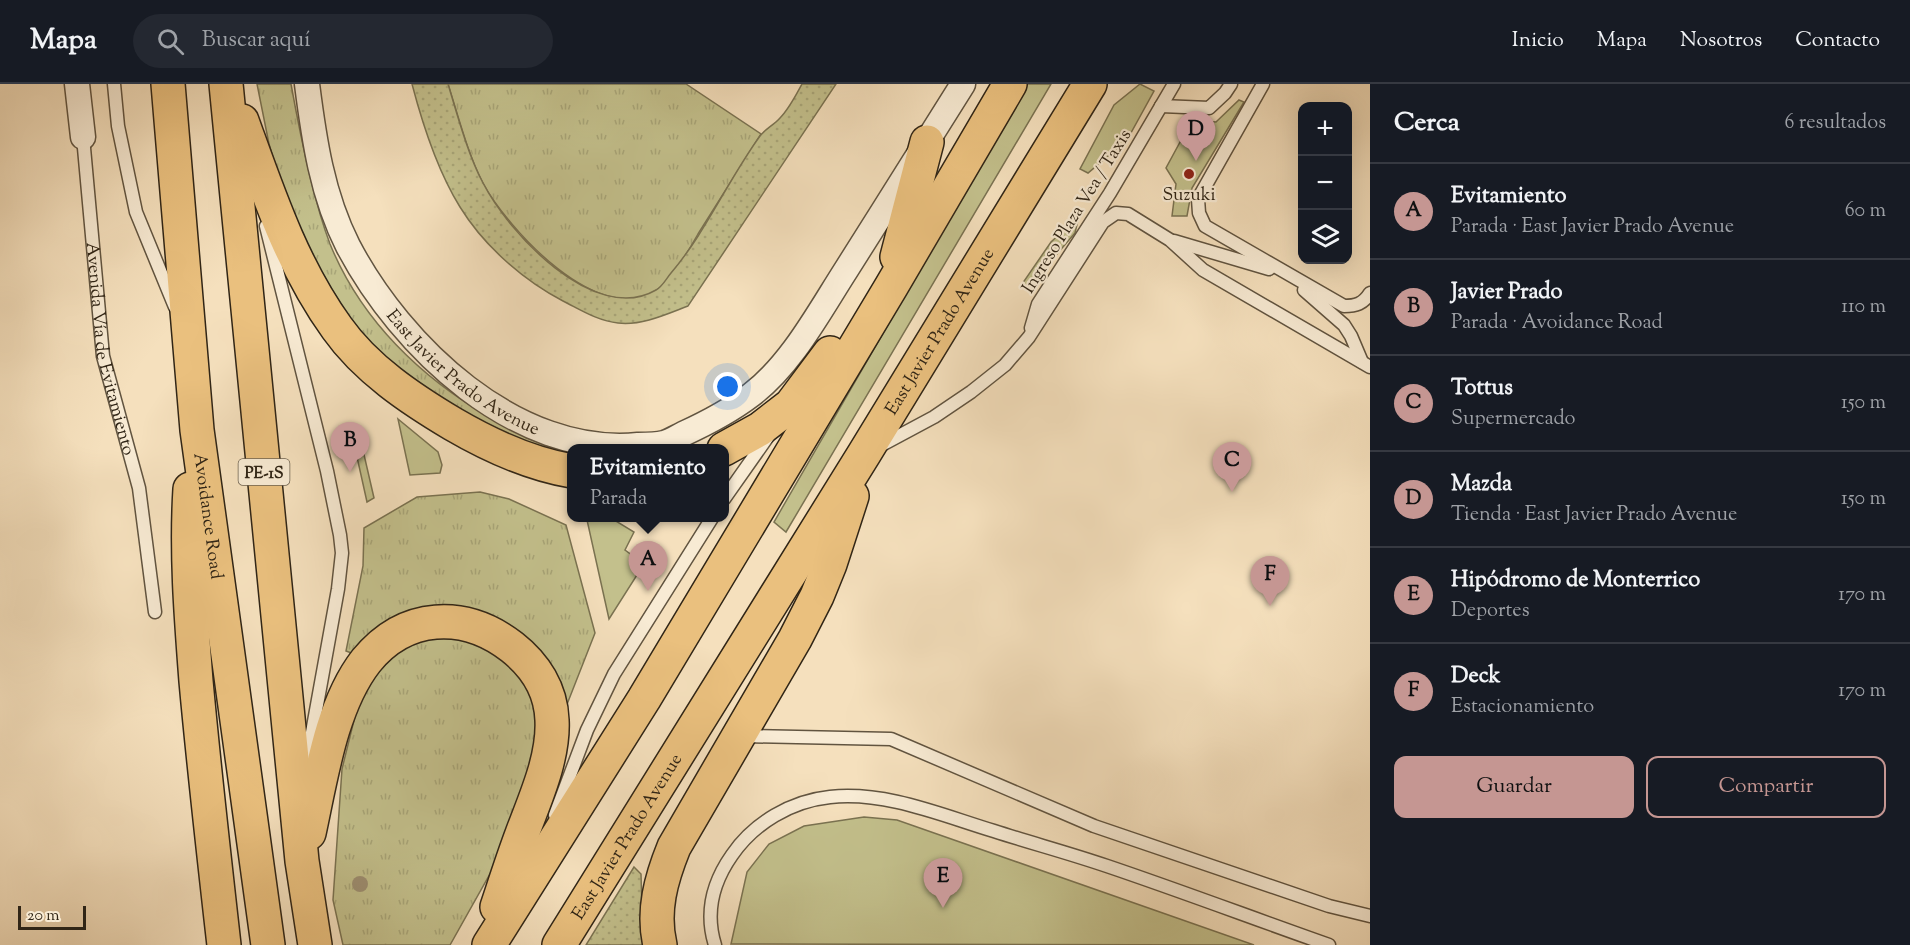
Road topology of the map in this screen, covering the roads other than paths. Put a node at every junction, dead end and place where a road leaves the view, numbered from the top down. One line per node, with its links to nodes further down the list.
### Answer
1 (77, 84): 13 (street, Avenida Vía de Evitamiento)
2 (114, 84): 19 (lane)
3 (168, 84): 19 (highway, Avoidance Road)
4 (227, 84): 28 (highway); 33 (highway, PE-1S); 33 (lane)
5 (307, 84): 24 (street, East Javier Prado Avenue)
6 (963, 84): 14 (street, East Javier Prado Avenue)
7 (1010, 84): 17 (highway)
8 (1090, 84): 27 (highway, East Javier Prado Avenue)
9 (1174, 84): 12 (lane, Ingreso Plaza Vea / Taxis)
10 (1231, 84): 12 (lane)
11 (1263, 84): 16 (lane)
12 (1161, 106): 20 (lane, Ingreso Plaza Vea / Taxis)
13 (83, 137): 31 (lane, Avenida Vía de Evitamiento)
14 (927, 142): 17 (highway); 25 (street, East Javier Prado Avenue)
15 (1170, 240): 16 (lane); 20 (lane); 21 (lane)
16 (1286, 274): 18 (lane); 21 (lane)
17 (891, 287): 22 (highway); 34 (highway)
18 (1370, 293)
19 (187, 337): 23 (highway, Avoidance Road)
20 (1029, 338): 27 (lane)
21 (1366, 364)
22 (791, 405): 26 (highway); 29 (lane)
23 (197, 430): 36 (highway); 37 (highway, Avoidance Road)
24 (587, 444)
25 (649, 444)
26 (729, 446)
27 (864, 454): 32 (highway); 40 (highway, East Javier Prado Avenue)
28 (567, 470)
29 (729, 492)
30 (709, 522): 34 (lane)
31 (155, 612)
32 (738, 736): 35 (lane); 41 (highway)
33 (302, 861): 38 (highway, PE-1S); 39 (highway)
34 (534, 871): 39 (highway)
35 (1370, 916)
36 (224, 945)
37 (268, 945)
38 (315, 945)
39 (487, 945)
40 (559, 945)
41 (660, 945)
42 (715, 945): 43 (lane)
43 (1329, 945)

